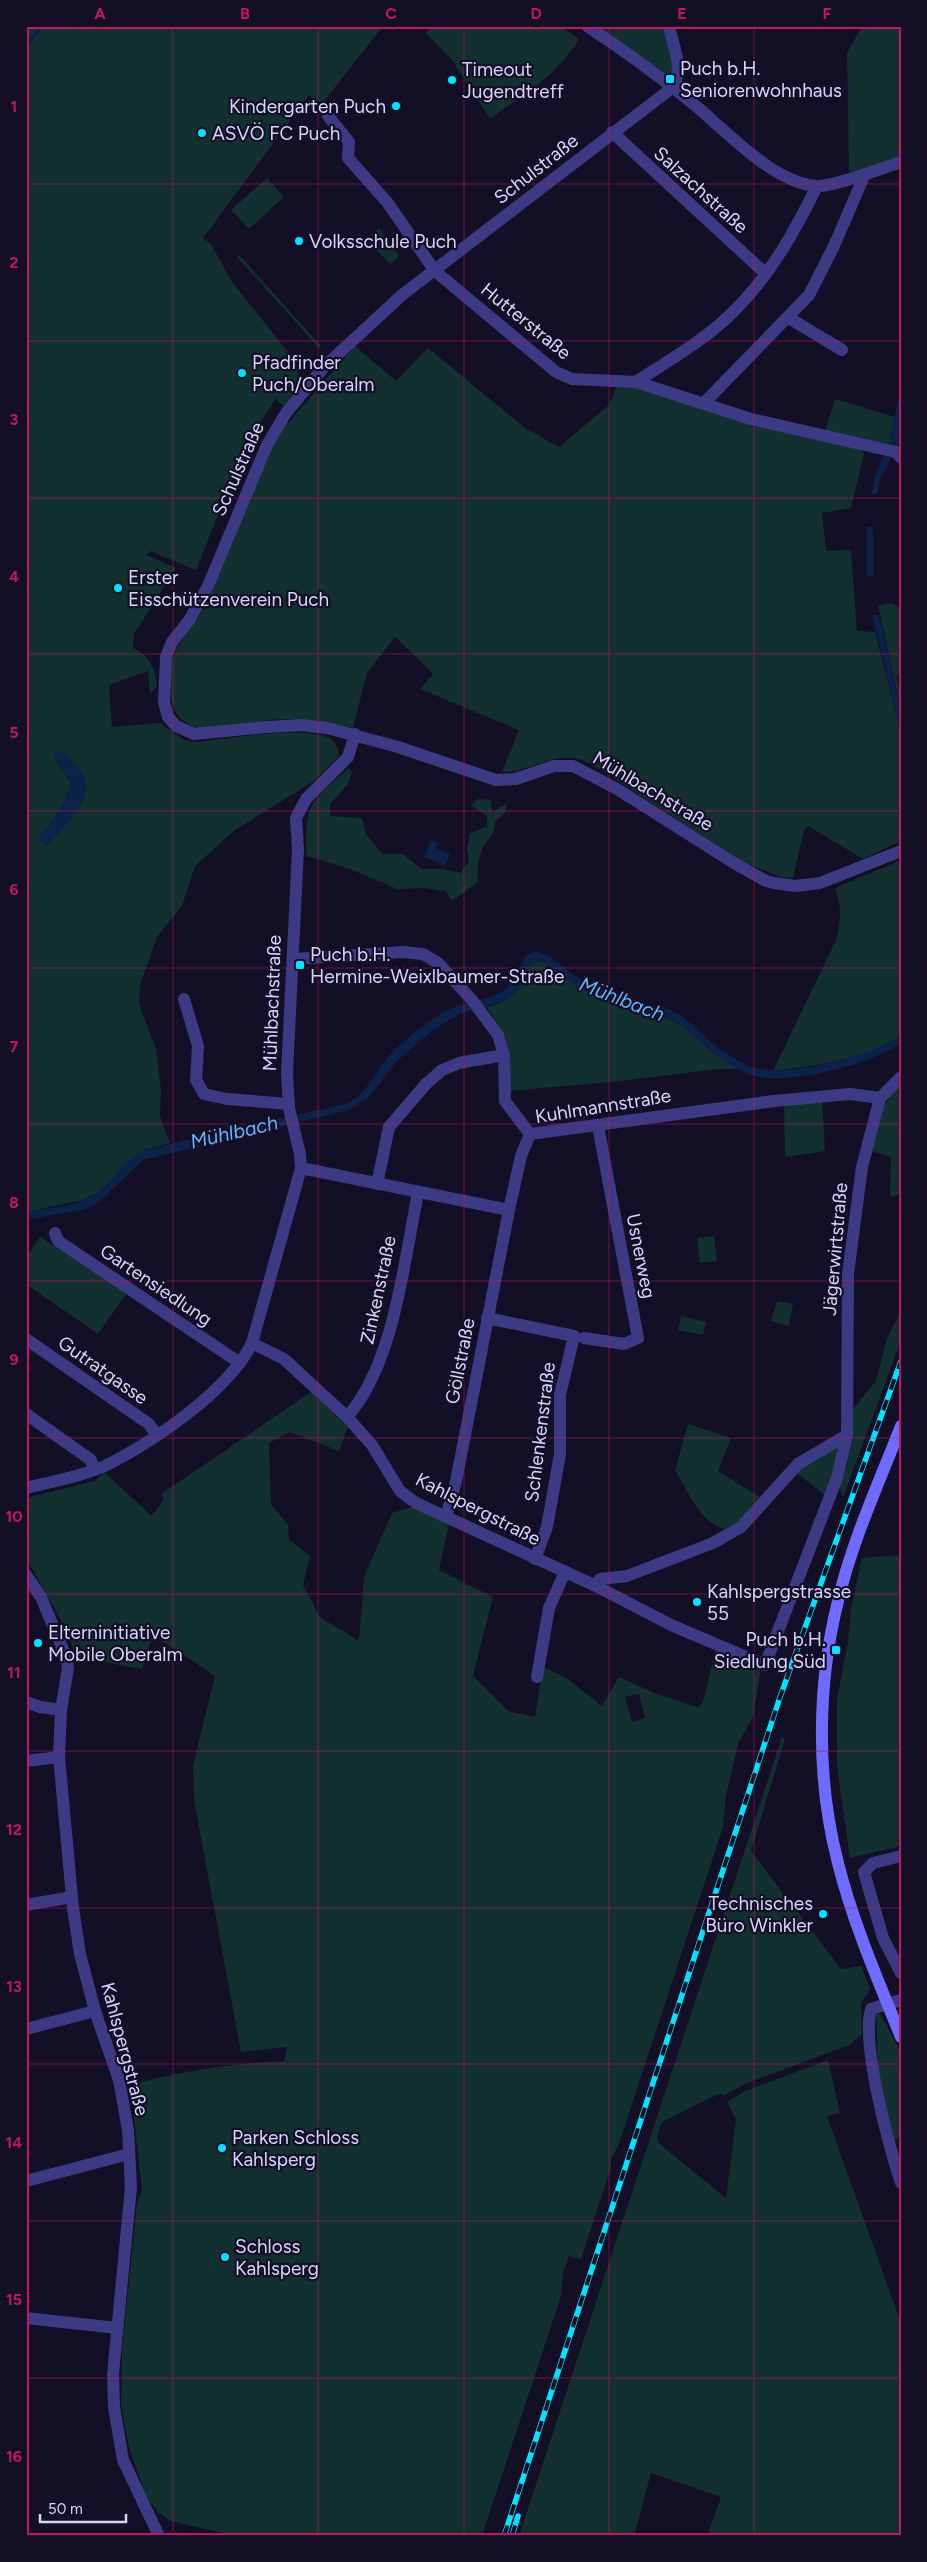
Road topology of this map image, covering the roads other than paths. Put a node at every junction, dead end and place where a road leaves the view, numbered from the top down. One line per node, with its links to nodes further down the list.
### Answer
1 (586, 26): 3 (street)
2 (669, 26): 3 (street)
3 (672, 88): 5 (street, Schulstraße); 8 (street)
4 (328, 116): 9 (street, Hutterstraße)
5 (612, 132): 9 (street, Schulstraße); 10 (street, Salzachstraße)
6 (901, 162): 7 (street)
7 (865, 174): 8 (street); 11 (street)
8 (817, 186): 10 (street)
9 (435, 270): 13 (street, Hutterstraße); 16 (street, Schulstraße)
10 (766, 274): 13 (street)
11 (789, 318): 12 (street); 14 (street)
12 (842, 350)
13 (636, 382): 14 (street, Hutterstraße)
14 (704, 403): 15 (street, Hutterstraße)
15 (894, 453)
16 (355, 734): 17 (street, Mühlbachstraße); 18 (street, Mühlbachstraße)
17 (901, 851)
18 (293, 959): 20 (street); 23 (street, Mühlbachstraße)
19 (184, 999): 23 (street)
20 (504, 1055): 25 (street); 27 (street)
21 (901, 1077): 22 (street)
22 (880, 1098): 24 (street, Kuhlmannstraße); 40 (street, Jägerwirtstraße)
23 (289, 1106): 26 (street)
24 (598, 1126): 25 (street, Kuhlmannstraße); 32 (street, Usnerweg)
25 (530, 1134): 29 (street, Kuhlmannstraße)
26 (301, 1168): 27 (street); 34 (street)
27 (377, 1184): 28 (street)
28 (418, 1193): 29 (street); 37 (street, Zinkenstraße)
29 (509, 1210): 31 (street, Göllstraße)
30 (55, 1233): 35 (street, Gartensiedlung)
31 (487, 1318): 43 (street, Göllstraße); 44 (street, Schlenkenstraße)
32 (584, 1338)
33 (26, 1339): 39 (street, Gutratgasse)
34 (252, 1343): 35 (street); 37 (street, Kahlspergstraße)
35 (240, 1364): 39 (street)
36 (26, 1414): 41 (street)
37 (347, 1417): 43 (street, Kahlspergstraße)
38 (901, 1426): 59 (main road)
39 (156, 1434): 41 (street)
40 (847, 1434): 47 (street); 48 (street, Jägerwirtstraße)
41 (94, 1470): 42 (street)
42 (26, 1488)
43 (446, 1517): 44 (street, Kahlspergstraße)
44 (535, 1560): 45 (street, Kahlspergstraße)
45 (565, 1572): 47 (street, Kahlspergstraße); 49 (street)
46 (26, 1575): 51 (street, Kahlspergstraße)
47 (596, 1586): 48 (street, Kahlspergstraße)
48 (765, 1665)
49 (537, 1677)
50 (26, 1702): 51 (street)
51 (61, 1710): 52 (street, Kahlspergstraße)
52 (59, 1757): 53 (street); 55 (street, Kahlspergstraße)
53 (26, 1761)
54 (901, 1856): 57 (street)
55 (72, 1897): 56 (street); 60 (street, Kahlspergstraße)
56 (26, 1905)
57 (901, 1973)
58 (901, 2000): 59 (street)
59 (887, 2004): 62 (main road); 65 (street)
60 (95, 2011): 61 (street); 63 (street, Kahlspergstraße)
61 (26, 2029)
62 (901, 2037)
63 (129, 2154): 64 (street); 67 (street, Kahlspergstraße)
64 (26, 2181)
65 (901, 2183)
66 (26, 2318): 67 (street)
67 (117, 2328): 68 (street, Kahlspergstraße)
68 (158, 2535)

